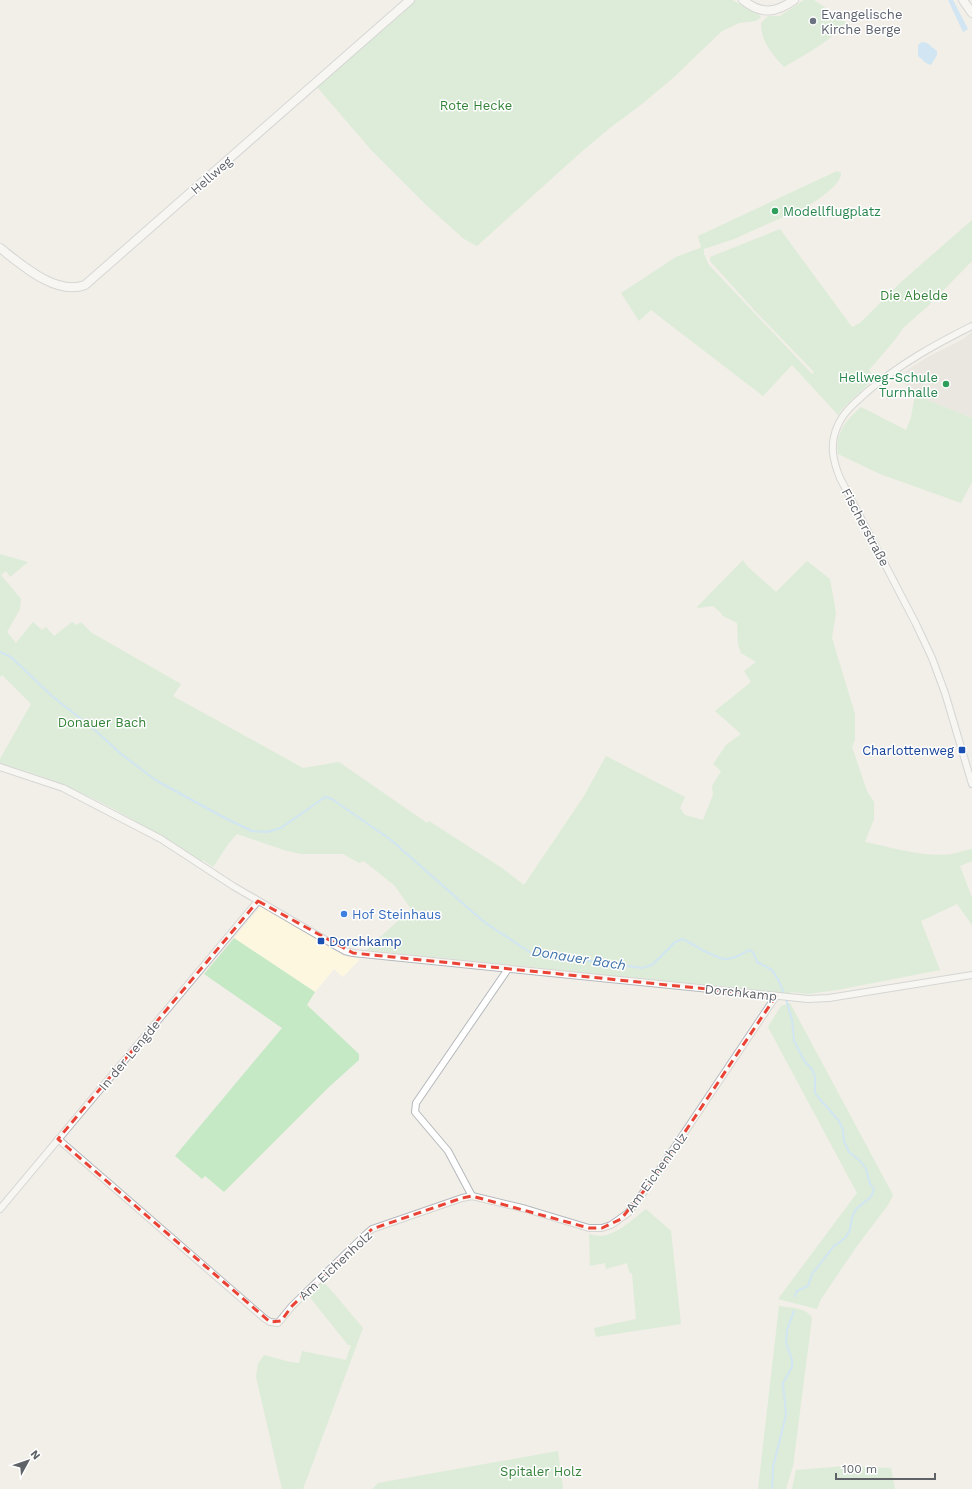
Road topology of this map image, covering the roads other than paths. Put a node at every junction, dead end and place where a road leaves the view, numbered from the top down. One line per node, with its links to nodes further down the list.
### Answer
1 (410, 0): 6 (street, Hellweg)
2 (743, 0): 3 (street)
3 (794, 0)
4 (963, 0): 5 (street)
5 (972, 13)
6 (0, 248)
7 (972, 326): 9 (street, Fischerstraße)
8 (0, 766): 10 (street, Dorchkamp)
9 (972, 784)
10 (258, 901): 11 (street, Dorchkamp); 14 (street, In der Lengde)
11 (508, 969): 13 (street, Dorchkamp); 15 (street)
12 (972, 974): 13 (street, Dorchkamp)
13 (782, 996): 15 (street, Am Eichenholz)
14 (58, 1139): 15 (street, Am Eichenholz); 16 (street, In der Lengde)
15 (472, 1196)
16 (0, 1209)

